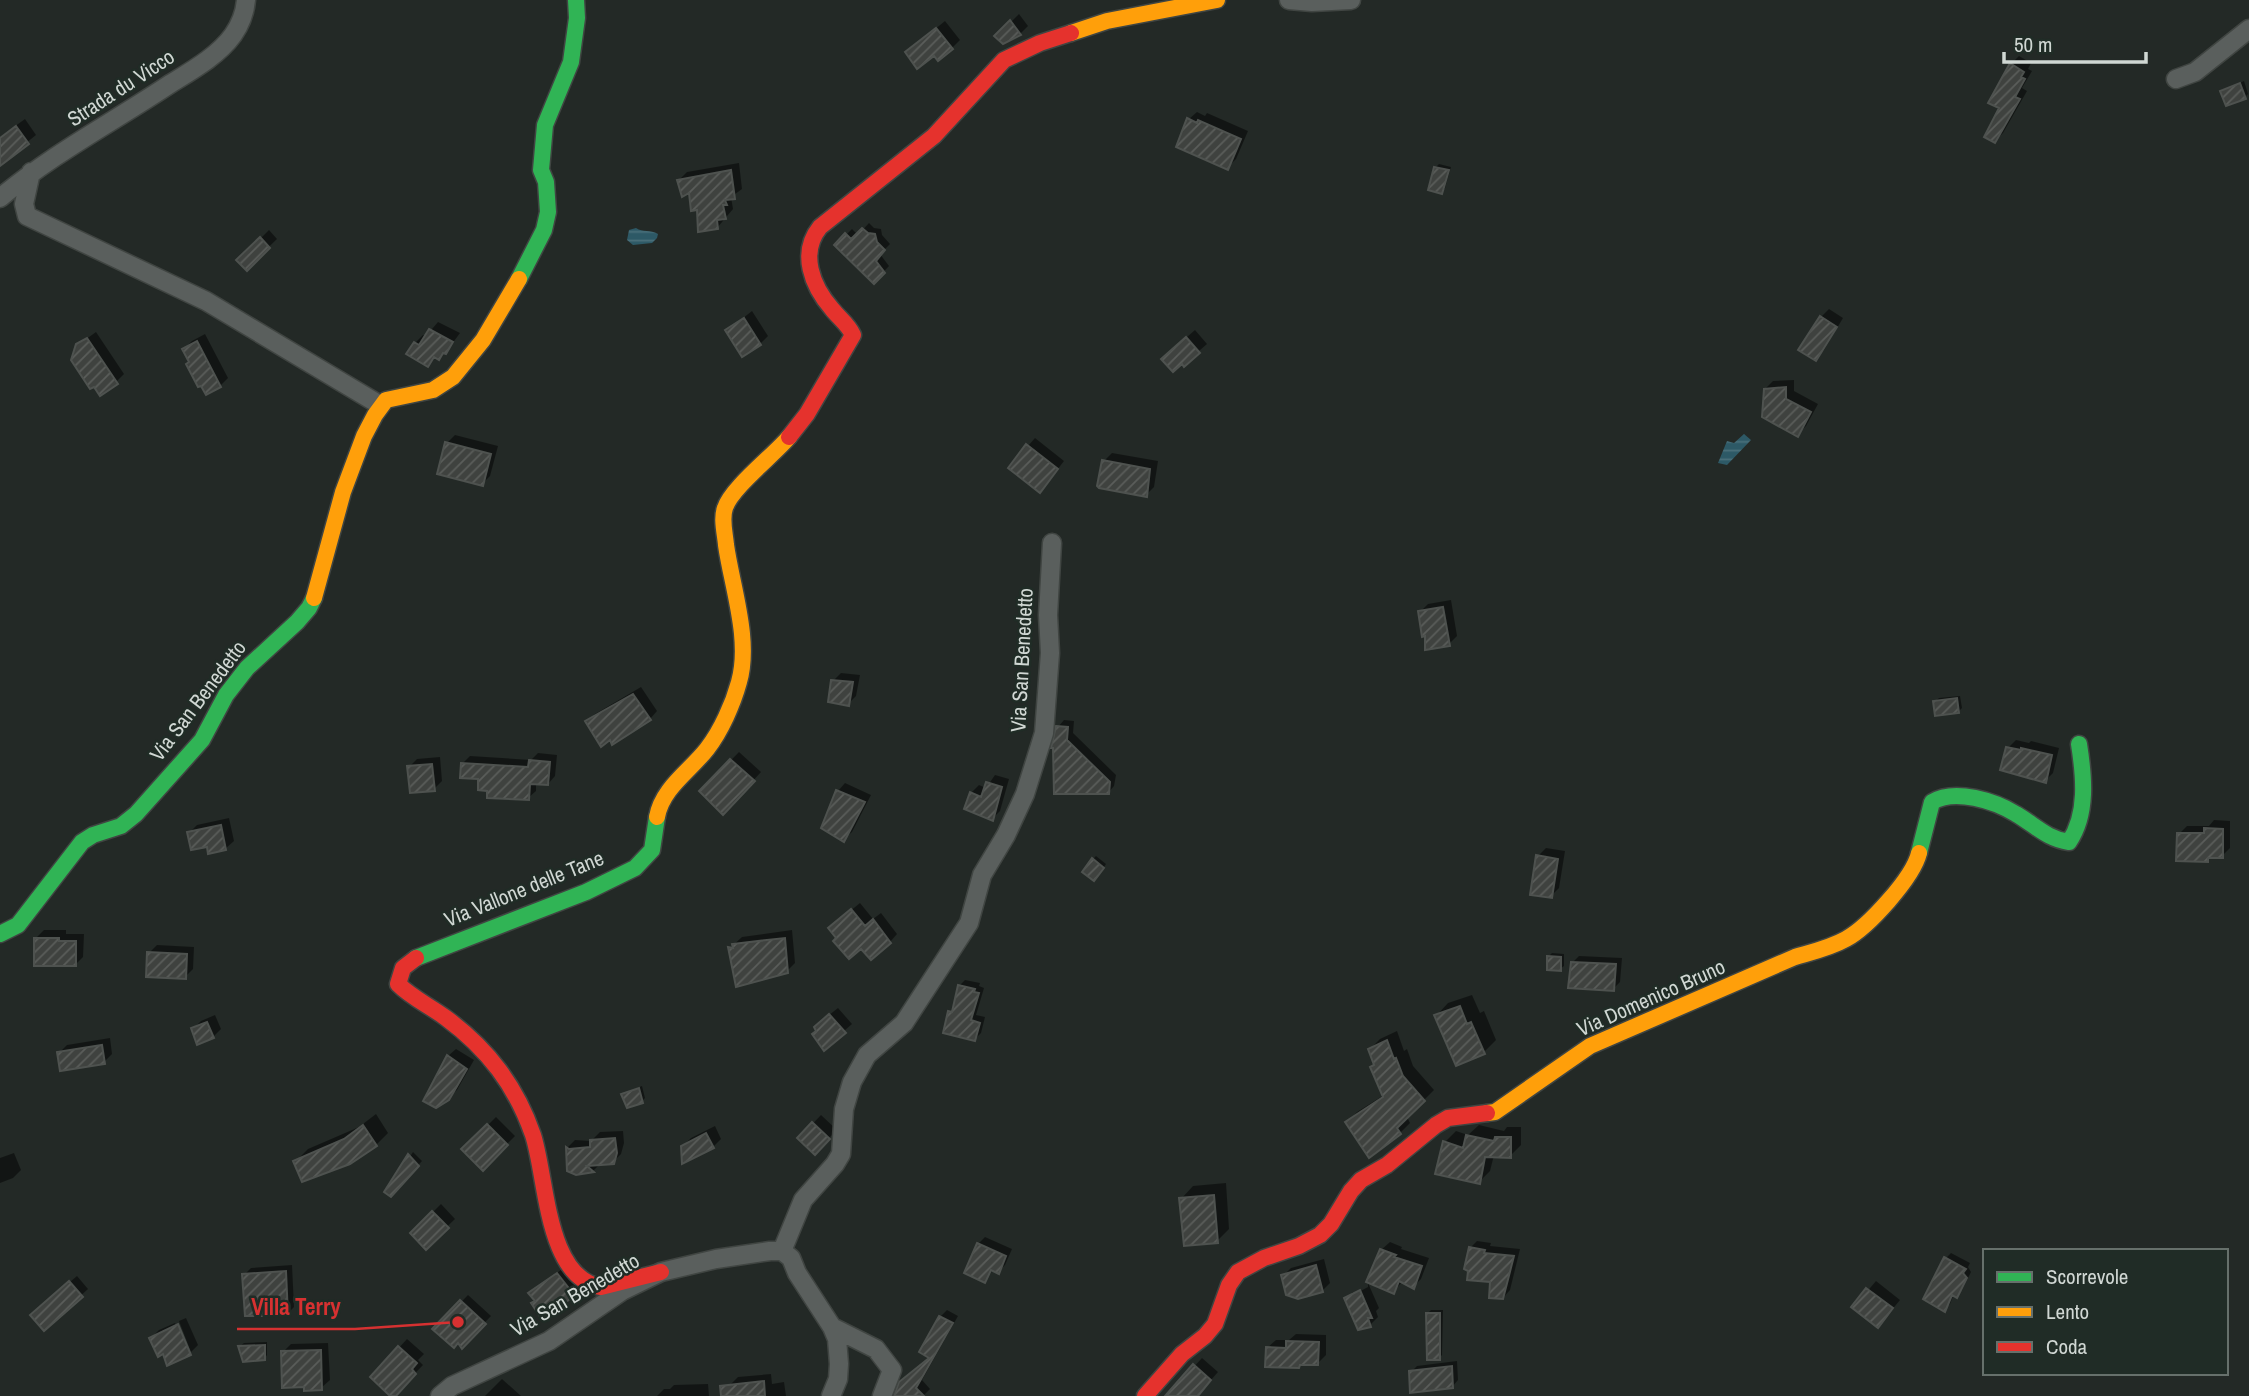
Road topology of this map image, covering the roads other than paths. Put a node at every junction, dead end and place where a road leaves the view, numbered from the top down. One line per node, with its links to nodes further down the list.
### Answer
1 (246, 0): 8 (street, Strada du Vicco)
2 (576, 0): 10 (street)
3 (1217, 0): 15 (street, Via Vallone delle Tane)
4 (1289, 0): 5 (street)
5 (1351, 0)
6 (2249, 29): 7 (street)
7 (2176, 79)
8 (31, 172): 9 (street, Strada du Vicco); 10 (street)
9 (0, 198)
10 (380, 405): 13 (street, Via San Benedetto)
11 (1052, 543): 14 (street, Via San Benedetto)
12 (2079, 744): 20 (street, Via Domenico Bruno)
13 (0, 934)
14 (782, 1251): 15 (street, Via San Benedetto); 16 (street)
15 (661, 1272): 17 (street, Via San Benedetto)
16 (832, 1327): 18 (street); 19 (street)
17 (440, 1396)
18 (831, 1396)
19 (882, 1396)
20 (1144, 1396)

